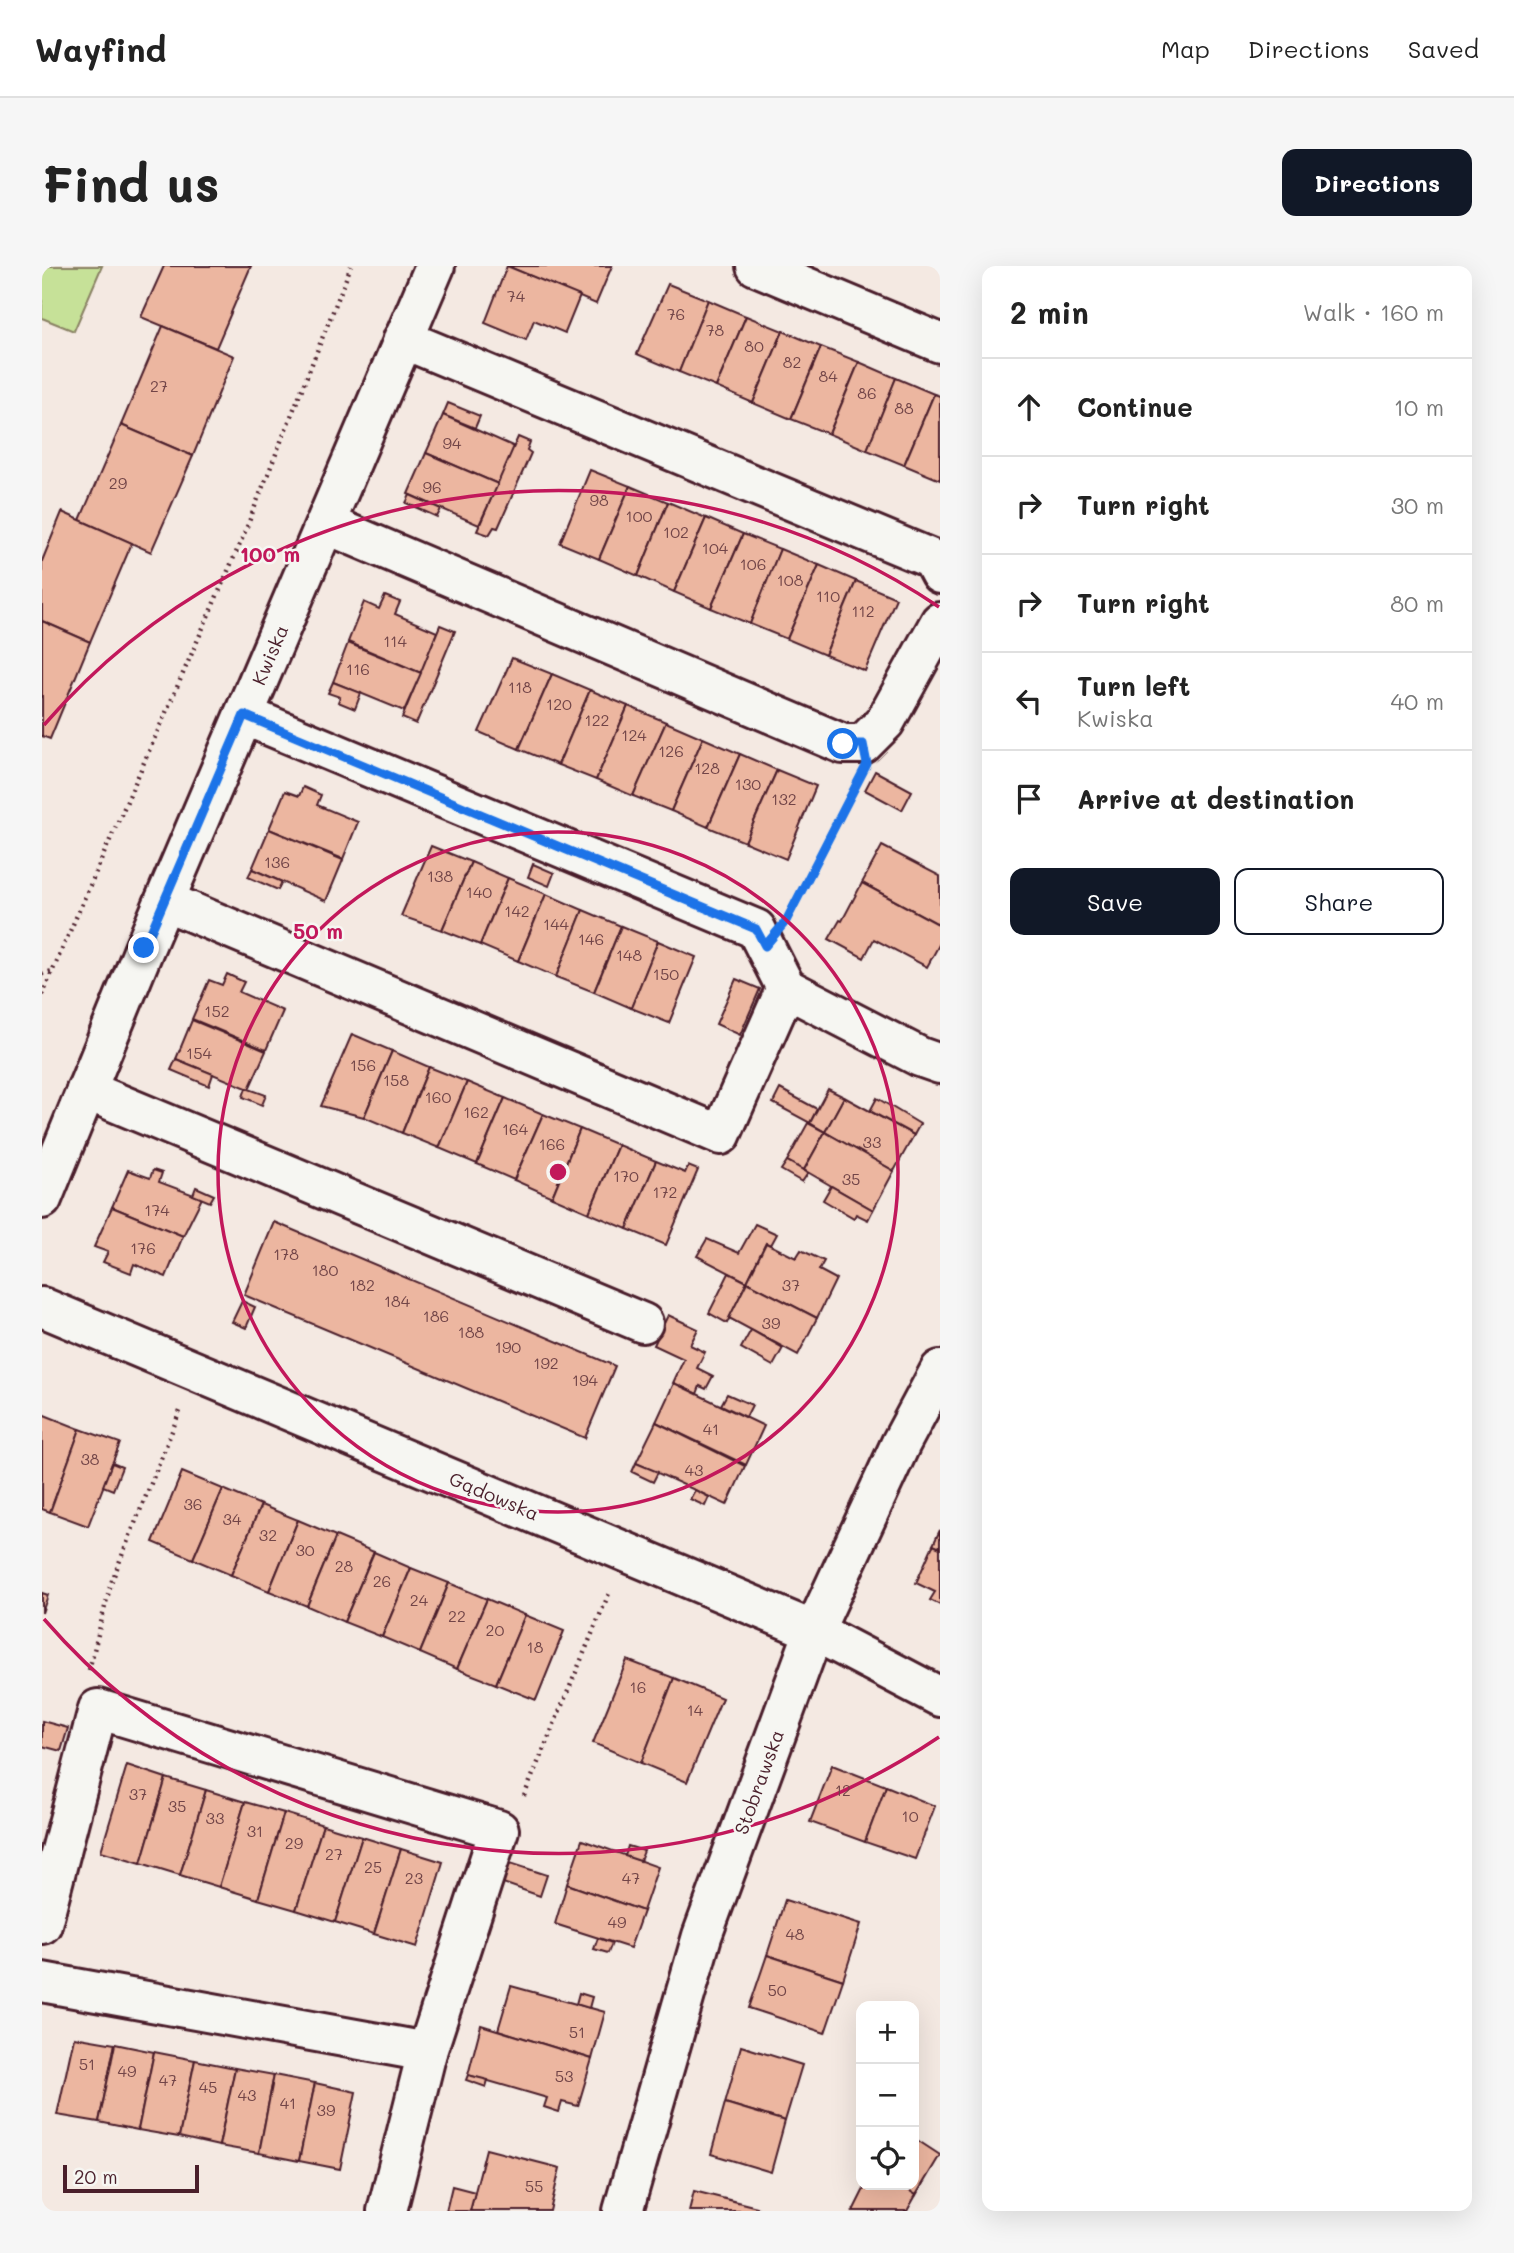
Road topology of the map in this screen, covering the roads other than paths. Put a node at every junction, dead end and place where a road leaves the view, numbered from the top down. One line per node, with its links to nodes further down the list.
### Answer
1 (435, 266): 3 (street, Kwiska)
2 (756, 266): 4 (street)
3 (403, 339): 5 (street, Kwiska); 6 (street)
4 (940, 343)
5 (326, 524): 7 (street); 8 (street, Kwiska)
6 (940, 574)
7 (940, 622)
8 (244, 715): 9 (street, Kwiska); 10 (street)
9 (165, 901): 10 (street); 12 (street, Kwiska)
10 (786, 988): 11 (street)
11 (940, 1063)
12 (86, 1090): 13 (street, Kwiska); 15 (street)
13 (42, 1199)
14 (42, 1307): 17 (street, Gądowska)
15 (643, 1323)
16 (940, 1370): 17 (street, Stobrawska)
17 (814, 1631): 18 (street, Gądowska); 23 (street, Stobrawska)
18 (940, 1696)
19 (42, 1924): 21 (street)
20 (42, 1982): 21 (street)
21 (427, 2052): 22 (street)
22 (387, 2211)
23 (624, 2211)

